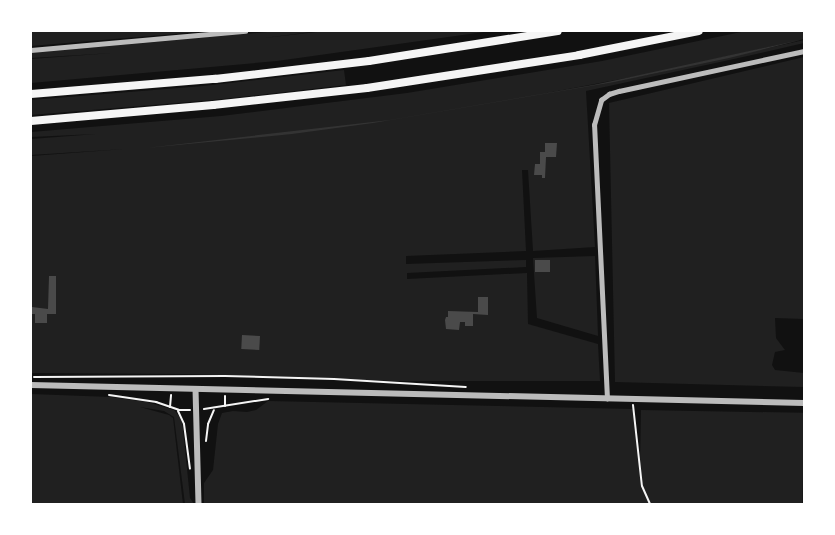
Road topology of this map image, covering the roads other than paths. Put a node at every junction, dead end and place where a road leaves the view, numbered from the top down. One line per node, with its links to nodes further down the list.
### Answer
1 (245, 31): 4 (street)
2 (558, 31): 6 (highway)
3 (698, 31): 7 (highway)
4 (31, 50)
5 (804, 51): 10 (street)
6 (31, 94)
7 (31, 121)
8 (31, 385): 9 (street)
9 (196, 389): 10 (street); 12 (street)
10 (607, 399): 11 (street)
11 (804, 402)
12 (199, 504)

